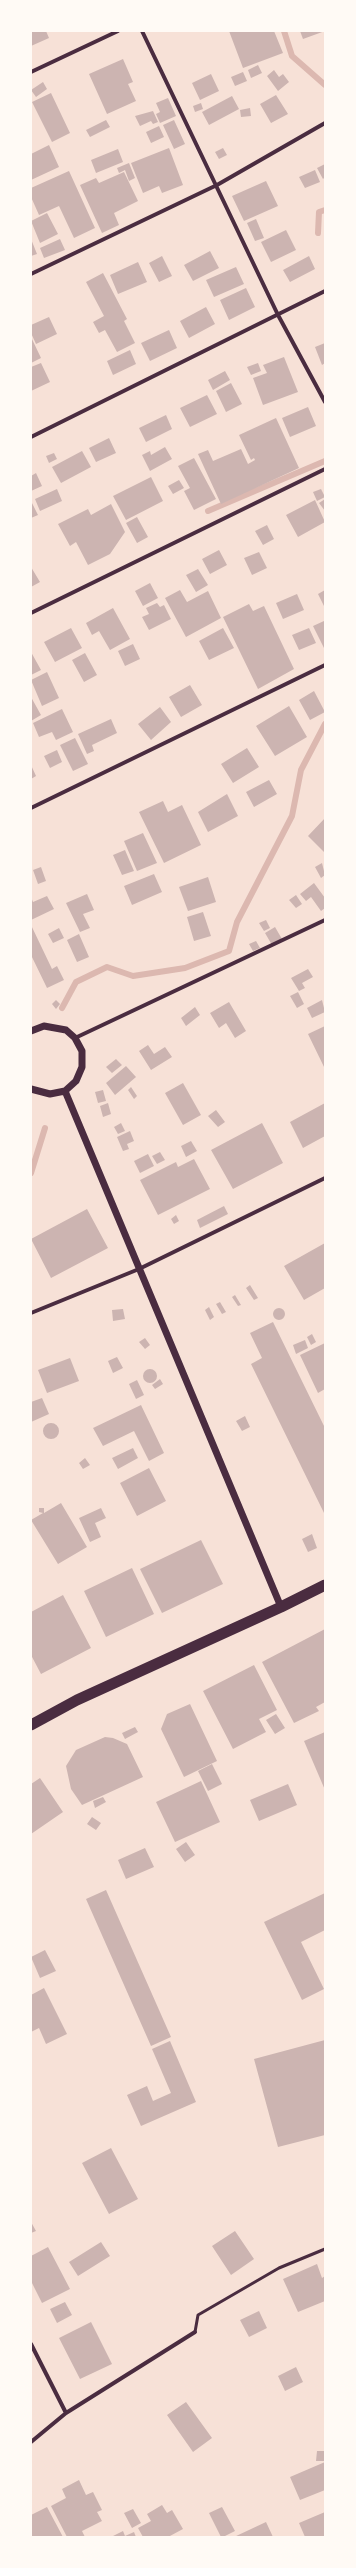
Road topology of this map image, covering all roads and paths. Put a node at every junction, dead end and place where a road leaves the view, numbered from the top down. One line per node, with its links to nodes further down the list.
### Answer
1 (118, 31): 3 (street)
2 (142, 31): 5 (street)
3 (31, 72)
4 (325, 123): 5 (street)
5 (217, 185): 6 (street); 8 (street)
6 (31, 274)
7 (325, 290): 8 (street)
8 (278, 315): 9 (street); 10 (street)
9 (325, 402)
10 (31, 437)
11 (325, 469): 12 (street)
12 (31, 613)
13 (325, 665): 14 (street)
14 (31, 808)
15 (325, 920): 17 (street)
16 (32, 1029): 17 (street)
17 (75, 1038): 19 (street)
18 (31, 1089): 19 (street)
19 (65, 1091): 21 (street)
20 (325, 1178): 21 (street)
21 (139, 1269): 22 (street); 24 (street)
22 (31, 1313)
23 (325, 1585): 24 (highway)
24 (281, 1607): 25 (highway)
25 (31, 1725)
26 (325, 2249): 27 (lane)
27 (195, 2332): 29 (street)
28 (31, 2344): 29 (street)
29 (66, 2413): 30 (street)
30 (31, 2442)

